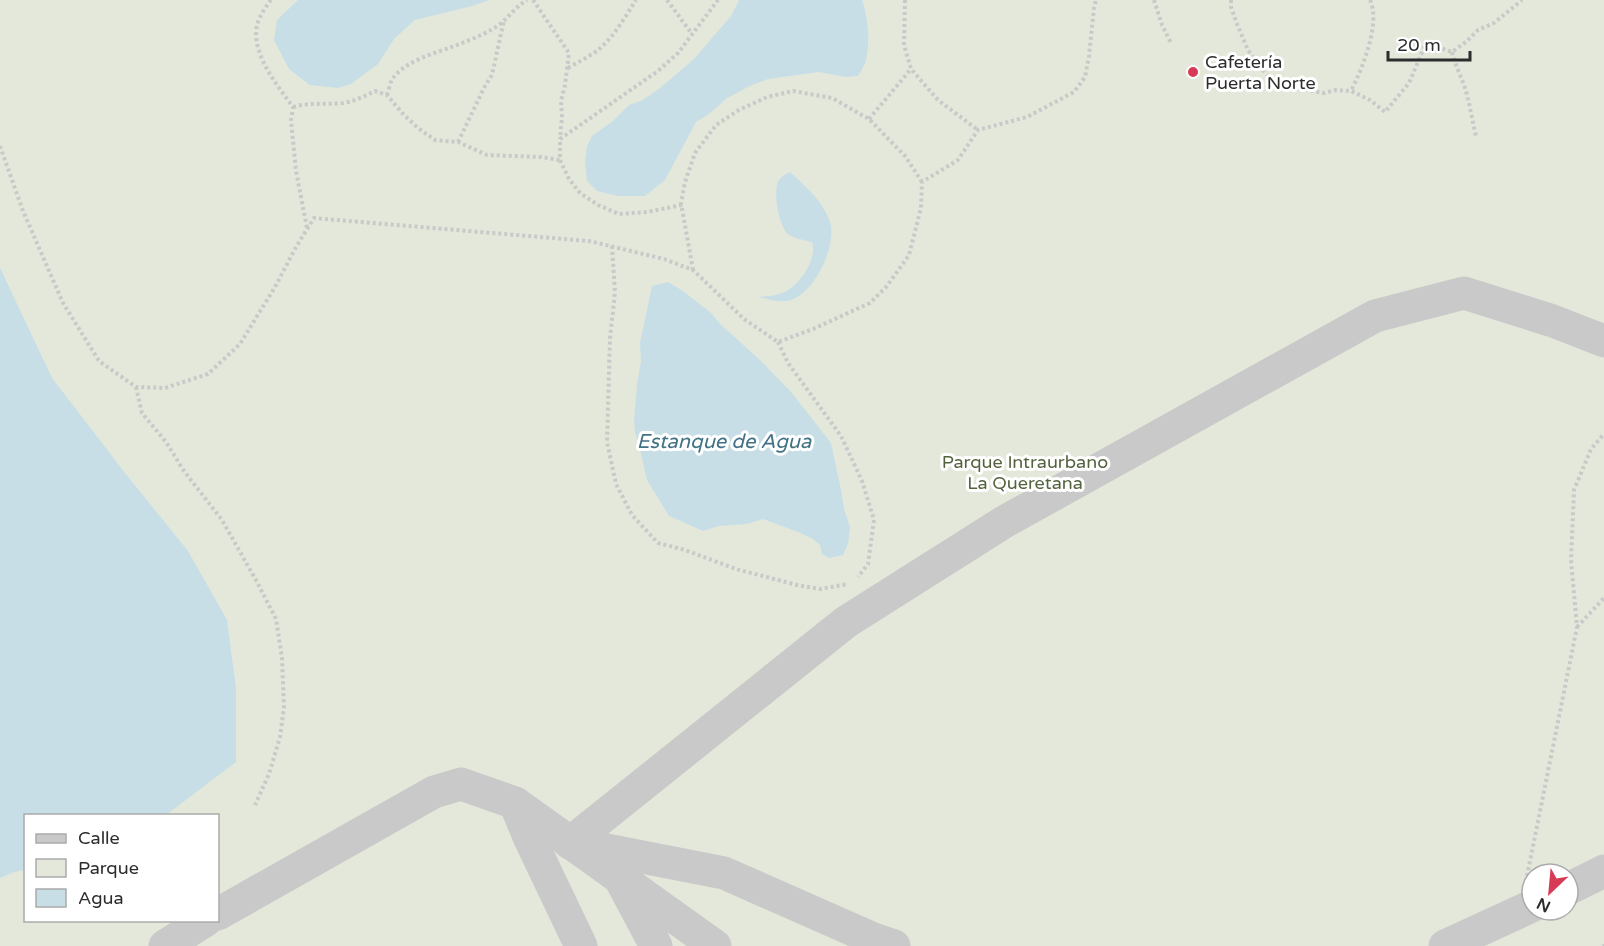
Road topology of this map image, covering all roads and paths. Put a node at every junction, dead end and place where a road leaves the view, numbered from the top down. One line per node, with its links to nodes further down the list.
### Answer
1 (271, 0): 21 (path)
2 (527, 0): 13 (path)
3 (533, 0): 17 (path)
4 (636, 0): 17 (path)
5 (667, 0): 14 (path)
6 (718, 0): 14 (path)
7 (905, 0): 18 (path)
8 (1096, 0): 23 (path)
9 (1154, 0): 15 (path)
10 (1231, 0): 19 (path)
11 (1370, 0): 19 (path)
12 (1522, 0): 16 (path)
13 (504, 20): 20 (path); 26 (path)
14 (692, 34): 25 (path)
15 (1171, 43)
16 (1452, 52): 19 (path); 24 (path)
17 (568, 68): 25 (path)
18 (911, 69): 22 (path); 23 (path)
19 (1351, 91)
20 (387, 95): 21 (path); 26 (path)
21 (293, 107): 31 (path)
22 (869, 119): 29 (path); 30 (path)
23 (978, 130): 29 (path)
24 (1476, 136)
25 (560, 139): 28 (path)
26 (458, 142): 28 (path)
27 (0, 146): 36 (path)
28 (560, 160): 30 (path)
29 (922, 182): 34 (path)
30 (682, 205): 33 (path)
31 (307, 229): 32 (path); 36 (path)
32 (612, 246): 33 (path); 34 (path)
33 (693, 270): 34 (path)
34 (778, 342)
35 (1604, 342): 42 (street)
36 (136, 387): 41 (path)
37 (1604, 434): 39 (path)
38 (1604, 598): 39 (path)
39 (1577, 627): 43 (path)
40 (516, 803): 42 (street); 48 (street); 51 (street)
41 (255, 805)
42 (570, 843): 45 (street); 54 (street)
43 (1534, 862)
44 (1604, 871): 46 (street)
45 (619, 878): 52 (street); 53 (street)
46 (1580, 883)
47 (1520, 912): 55 (street)
48 (219, 913)
49 (204, 922): 50 (street)
50 (165, 946)
51 (581, 946)
52 (656, 946)
53 (715, 946)
54 (894, 946)
55 (1445, 946)

